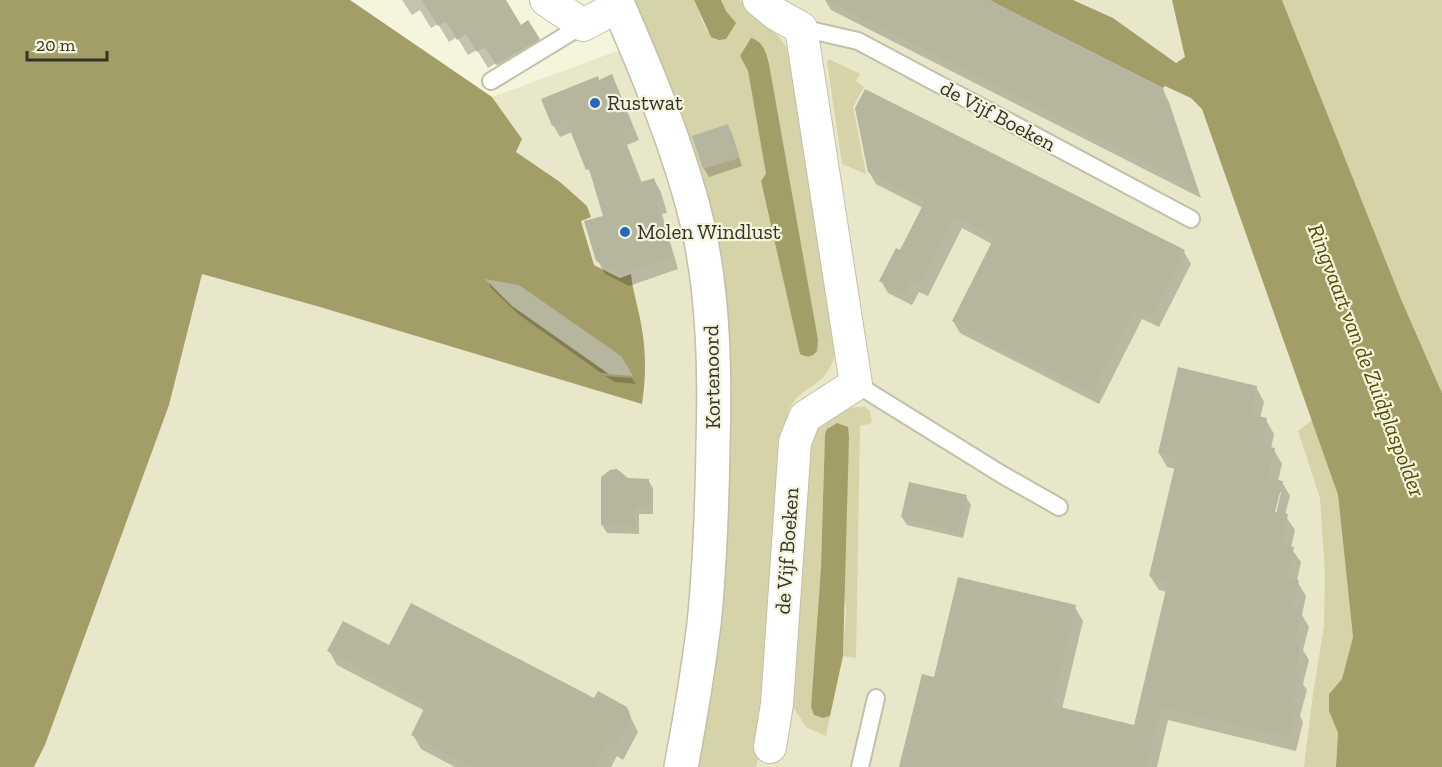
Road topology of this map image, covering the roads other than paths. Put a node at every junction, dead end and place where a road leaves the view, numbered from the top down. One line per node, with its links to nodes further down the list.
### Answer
1 (546, 0): 4 (street)
2 (759, 0): 5 (street, de Vijf Boeken)
3 (618, 3): 4 (street); 12 (street, Kortenoord)
4 (583, 25): 6 (lane)
5 (801, 28): 7 (lane, de Vijf Boeken); 8 (street)
6 (491, 81)
7 (1191, 219)
8 (856, 384): 9 (lane); 11 (street, de Vijf Boeken)
9 (1059, 507)
10 (876, 698): 13 (lane)
11 (770, 747)
12 (681, 767)
13 (860, 767)

